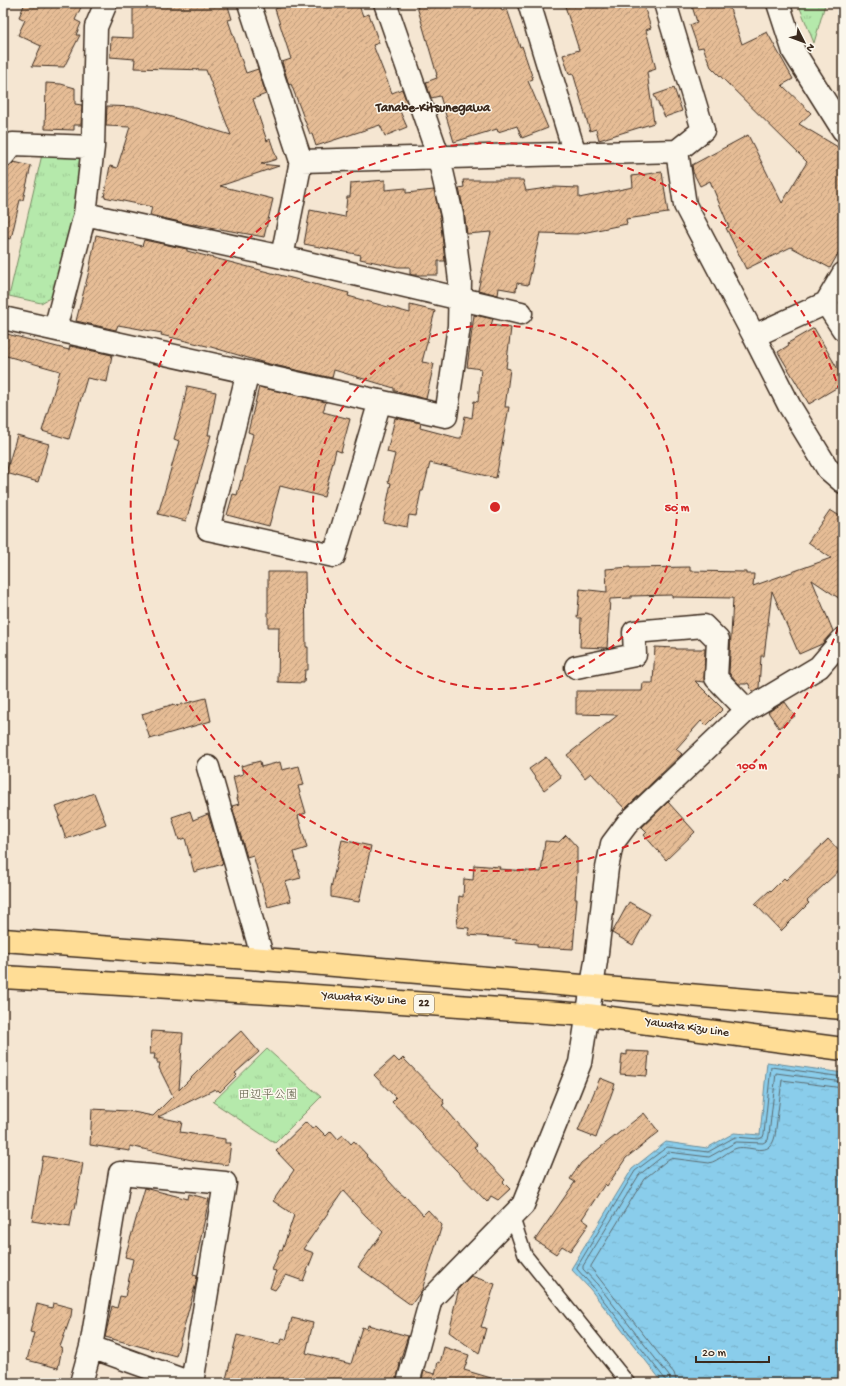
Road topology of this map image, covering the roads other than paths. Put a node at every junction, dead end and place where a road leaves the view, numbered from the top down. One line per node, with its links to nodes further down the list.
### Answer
1 (106, 3): 8 (street)
2 (249, 3): 13 (street)
3 (386, 3): 12 (street)
4 (529, 3): 10 (street)
5 (665, 3): 9 (street)
6 (778, 3): 7 (street)
7 (843, 130)
8 (93, 147): 11 (street); 14 (street)
9 (677, 152): 10 (street); 23 (street)
10 (575, 154): 12 (street)
11 (3, 156)
12 (439, 158): 13 (street); 17 (street)
13 (301, 161): 15 (street)
14 (85, 214): 15 (street); 21 (street)
15 (282, 256): 17 (street)
16 (843, 274): 18 (street)
17 (459, 299): 19 (street); 25 (street)
18 (826, 303): 22 (street); 23 (street)
19 (521, 314)
20 (3, 318): 21 (street)
21 (55, 329): 24 (street)
22 (843, 329)
23 (754, 336): 26 (street)
24 (248, 372): 25 (street); 25 (street)
25 (380, 401)
26 (843, 482)
27 (843, 639): 29 (street)
28 (576, 667): 29 (street)
29 (747, 710): 34 (street)
30 (208, 767): 32 (street)
31 (3, 940): 32 (main road)
32 (263, 959): 34 (main road)
33 (3, 977): 36 (main road, Yawata Kizu Line / 22)
34 (592, 986): 35 (main road); 36 (street)
35 (843, 1008)
36 (588, 1015): 37 (main road, Yawata Kizu Line / 22); 38 (street)
37 (843, 1049)
38 (512, 1216): 42 (street); 43 (lane)
39 (92, 1347): 40 (street); 41 (street); 41 (street)
40 (81, 1383)
41 (191, 1383)
42 (408, 1383)
43 (628, 1383)

